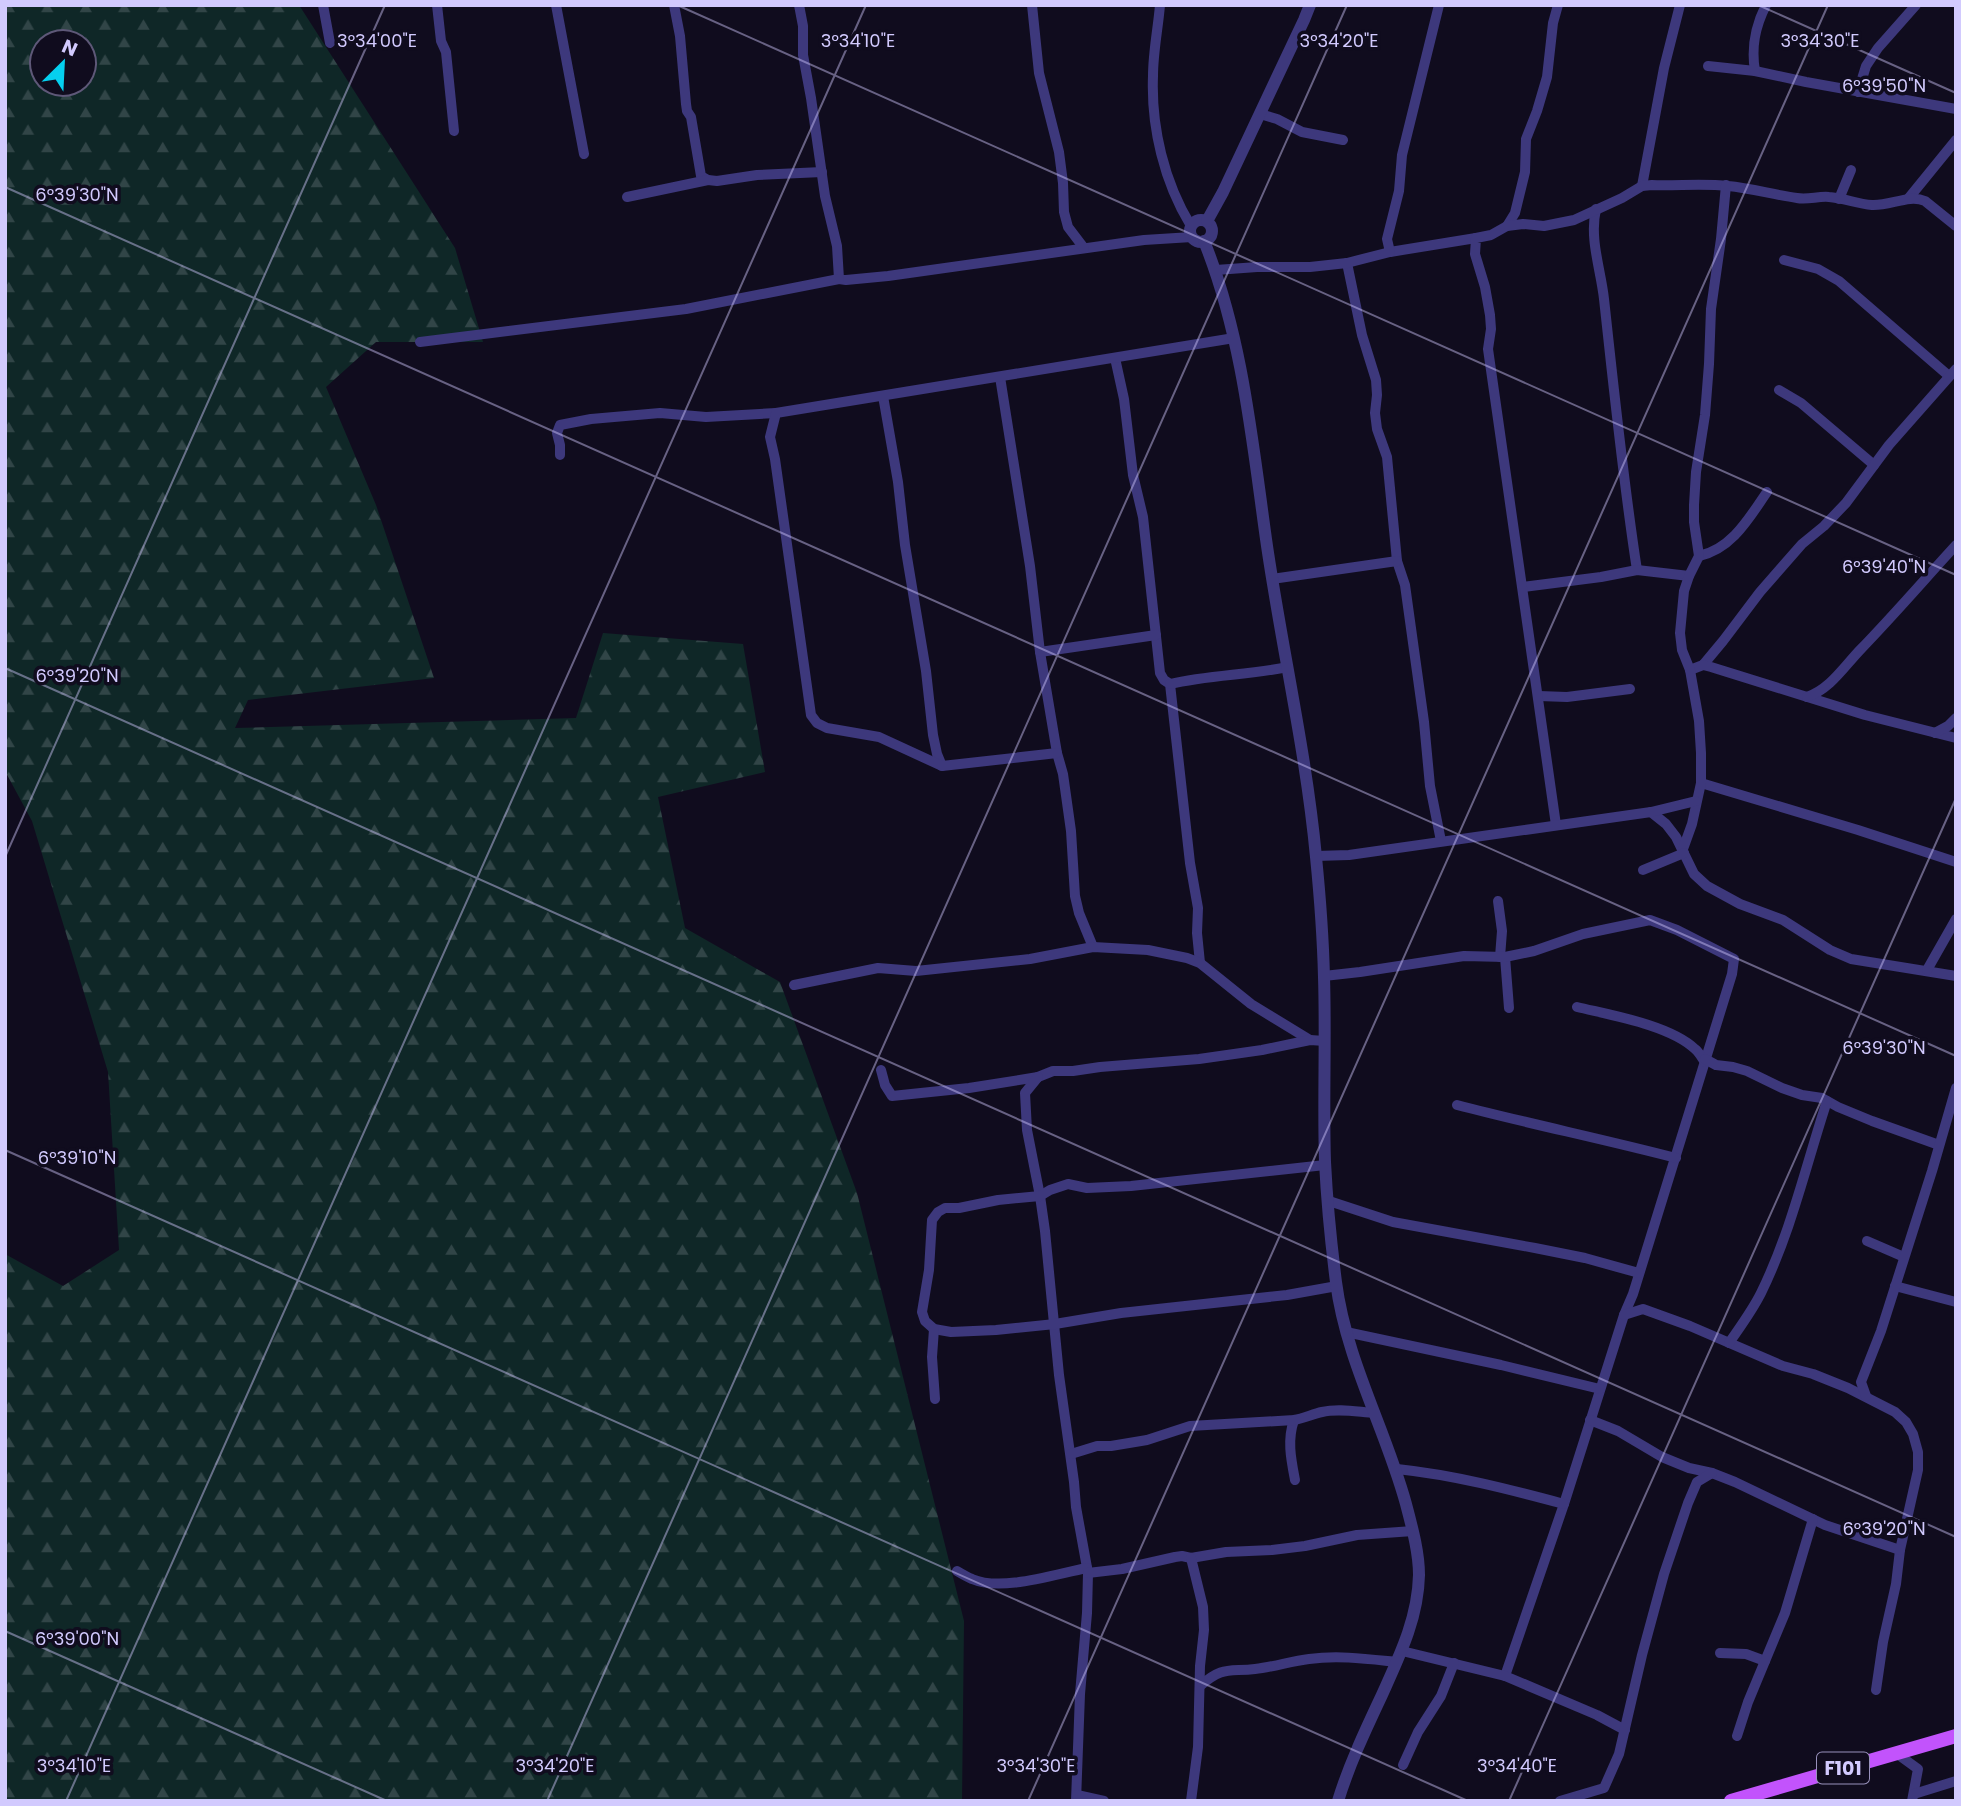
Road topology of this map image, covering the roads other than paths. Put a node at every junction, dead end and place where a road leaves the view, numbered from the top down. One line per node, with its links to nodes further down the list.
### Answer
1 (323, 5): 14 (street)
2 (437, 5): 20 (street)
3 (556, 5): 23 (street)
4 (674, 5): 26 (street)
5 (800, 5): 25 (street)
6 (1032, 5): 38 (street)
7 (1160, 5): 36 (street)
8 (1310, 5): 19 (street)
9 (1438, 5): 39 (street)
10 (1558, 5): 34 (street)
11 (1680, 5): 28 (street)
12 (1766, 5): 16 (street)
13 (1916, 5): 17 (street)
14 (330, 43)
15 (1708, 66): 16 (street)
16 (1755, 71): 17 (street)
17 (1858, 92): 18 (street)
18 (1956, 109)
19 (1260, 114): 21 (street); 33 (street)
20 (454, 131)
21 (1343, 140)
22 (1956, 140): 31 (street)
23 (584, 154)
24 (1851, 170): 30 (street)
25 (822, 172): 26 (street); 43 (street)
26 (708, 180): 29 (street)
27 (1726, 185): 28 (street); 30 (street); 56 (street)
28 (1642, 186): 32 (street)
29 (627, 197)
30 (1839, 199): 31 (street)
31 (1908, 199): 35 (street)
32 (1596, 209): 34 (street); 58 (street)
33 (1207, 221): 36 (street); 36 (street)
34 (1507, 226): 37 (street)
35 (1956, 226)
36 (1196, 235): 38 (street); 42 (street)
37 (1476, 239): 39 (street); 61 (street)
38 (1084, 248): 43 (street)
39 (1390, 252): 41 (street)
40 (1784, 260): 47 (street)
41 (1347, 264): 42 (street); 57 (street)
42 (1216, 270): 44 (street)
43 (839, 279): 45 (street)
44 (1234, 338): 46 (street); 60 (street)
45 (420, 342)
46 (1115, 358): 48 (street); 62 (street)
47 (1953, 372): 53 (street)
48 (1000, 377): 50 (street); 63 (street)
49 (1779, 390): 53 (street)
50 (883, 396): 51 (street); 75 (street)
51 (776, 413): 52 (street); 75 (street)
52 (560, 455)
53 (1874, 465): 64 (street)
54 (1767, 492): 56 (street)
55 (1956, 545): 70 (street)
56 (1699, 556): 59 (street)
57 (1397, 561): 60 (street); 80 (street)
58 (1637, 570): 59 (street); 61 (street)
59 (1689, 576): 66 (street)
60 (1272, 579): 65 (street)
61 (1523, 587): 69 (street)
62 (1156, 635): 63 (street); 67 (street)
63 (1040, 652): 74 (street)
64 (1703, 665): 66 (street); 70 (street)
65 (1287, 667): 67 (street); 82 (street)
66 (1690, 670): 76 (street)
67 (1170, 684): 89 (street)
68 (1630, 689): 69 (street)
69 (1539, 696): 79 (street)
70 (1806, 697): 72 (street)
71 (1952, 722): 72 (street); 73 (street)
72 (1936, 733): 73 (street)
73 (1954, 738)
74 (1057, 753): 75 (street); 87 (street)
75 (942, 766)
76 (1701, 783): 77 (street); 83 (street)
77 (1696, 801): 78 (street); 81 (street)
78 (1651, 812): 79 (street); 81 (street)
79 (1556, 825): 80 (street)
80 (1441, 841): 82 (street)
81 (1683, 851): 84 (street); 90 (street)
82 (1316, 856): 91 (street)
83 (1956, 862)
84 (1643, 870)
85 (1498, 901): 88 (street)
86 (1956, 919): 90 (street)
87 (1094, 947): 89 (street); 93 (street)
88 (1503, 957): 91 (street); 95 (street); 98 (street)
89 (1200, 964): 96 (street)
90 (1927, 971): 92 (street)
91 (1324, 975): 97 (street)
92 (1956, 976)
93 (794, 985)
94 (1577, 1007): 98 (street)
95 (1509, 1008)
96 (1310, 1040): 97 (street); 100 (street)
97 (1325, 1041): 106 (street)
98 (1704, 1064): 102 (street); 105 (street)
99 (881, 1070): 100 (street)
100 (1038, 1077): 107 (street)
101 (1956, 1088): 104 (street)
102 (1827, 1101): 104 (street); 121 (street)
103 (1457, 1105): 105 (street)
104 (1939, 1145): 110 (street)
105 (1676, 1158): 111 (street)
106 (1325, 1165): 107 (street); 108 (street)
107 (1041, 1196): 118 (street); 119 (street)
108 (1329, 1201): 111 (street); 112 (street)
109 (1867, 1241): 110 (street)
110 (1904, 1256): 113 (street)
111 (1639, 1273): 114 (street)
112 (1336, 1286): 118 (street); 120 (street)
113 (1895, 1286): 115 (street); 122 (street)
114 (1633, 1294): 116 (street); 117 (street)
115 (1956, 1303)
116 (1643, 1309): 117 (street); 121 (street)
117 (1624, 1315): 124 (street)
118 (1055, 1324): 119 (street); 130 (street)
119 (934, 1329): 126 (street)
120 (1346, 1332): 124 (street); 127 (street)
121 (1729, 1343): 123 (street)
122 (1861, 1382): 123 (street); 125 (street)
123 (1848, 1388): 125 (street)
124 (1600, 1389): 129 (street)
125 (1866, 1396): 139 (street)
126 (934, 1398)
127 (1375, 1413): 128 (street); 132 (street)
128 (1294, 1420): 130 (street); 134 (street)
129 (1590, 1420): 131 (street); 136 (street)
130 (1071, 1454): 141 (street)
131 (1689, 1468): 133 (street); 135 (street)
132 (1396, 1469): 136 (street); 138 (street)
133 (1712, 1473): 135 (street); 137 (street)
134 (1295, 1480)
135 (1697, 1482): 150 (street)
136 (1564, 1504): 147 (street)
137 (1813, 1519): 139 (street); 145 (street)
138 (1413, 1531): 140 (street); 144 (street)
139 (1900, 1550): 149 (street)
140 (1192, 1558): 141 (street); 148 (street)
141 (1087, 1570): 142 (street); 158 (street)
142 (957, 1571)
143 (1720, 1653): 145 (street)
144 (1399, 1656): 146 (street); 148 (street); 161 (street)
145 (1765, 1661): 151 (street)
146 (1454, 1663): 147 (street); 154 (street)
147 (1504, 1676): 150 (street)
148 (1200, 1686): 160 (street)
149 (1877, 1690)
150 (1625, 1730): 162 (street)
151 (1737, 1736)
152 (1956, 1736): 153 (main road, F101)
153 (1896, 1753): 156 (main road, F101); 157 (street)
154 (1403, 1765)
155 (1956, 1781): 157 (street)
156 (1756, 1797): 163 (main road, F101)
157 (1913, 1797)
158 (1077, 1798): 159 (street)
159 (1104, 1801)
160 (1191, 1801)
161 (1338, 1801)
162 (1560, 1801)
163 (1731, 1801)

